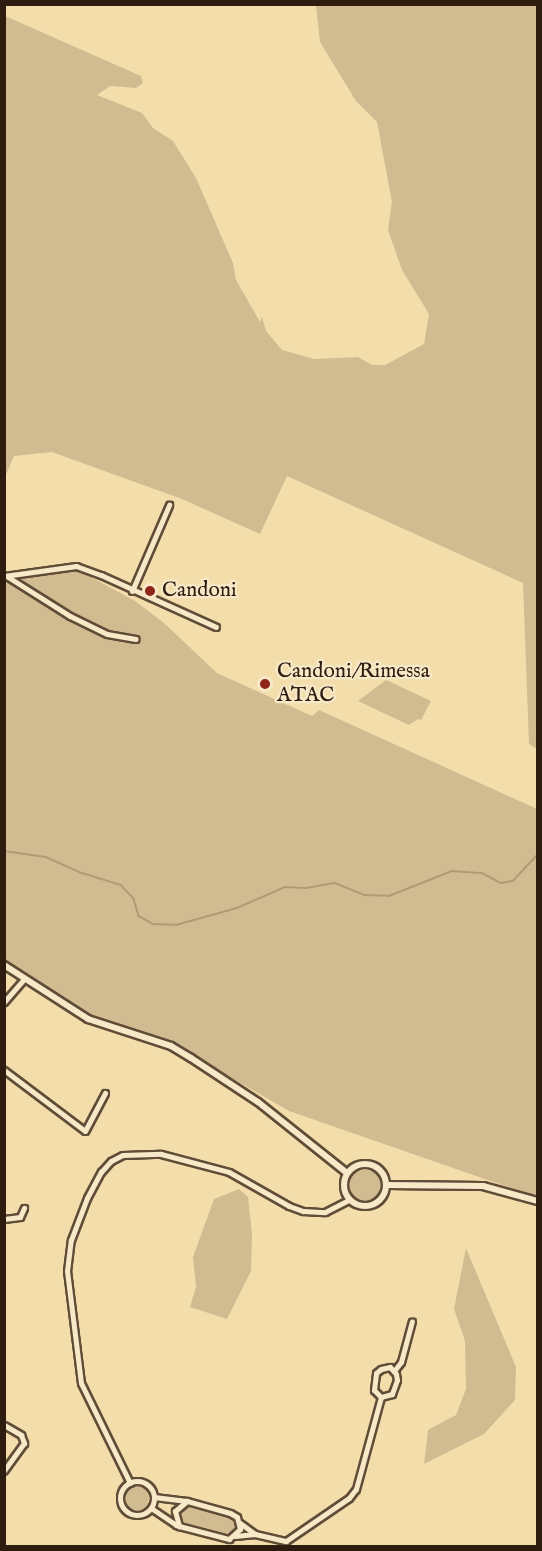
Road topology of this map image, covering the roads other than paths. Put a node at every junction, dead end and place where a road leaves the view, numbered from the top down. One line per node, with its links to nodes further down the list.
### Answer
1 (169, 505): 3 (street)
2 (6, 577): 3 (street); 5 (street)
3 (132, 591): 4 (street)
4 (216, 627)
5 (136, 639)
6 (4, 965): 7 (street)
7 (24, 980): 8 (street); 11 (street)
8 (4, 1002)
9 (4, 1070): 10 (street)
10 (105, 1093)
11 (347, 1173): 12 (street); 13 (street)
12 (387, 1185): 13 (street); 14 (street)
13 (350, 1200): 22 (street)
14 (537, 1201)
15 (24, 1208): 16 (street)
16 (4, 1219)
17 (412, 1321): 18 (street)
18 (394, 1371): 19 (street); 19 (street)
19 (381, 1397): 28 (street)
20 (4, 1425): 21 (street)
21 (4, 1471)
22 (130, 1484): 23 (street); 25 (street)
23 (154, 1497): 24 (street); 25 (street)
24 (187, 1501): 26 (street); 27 (street)
25 (151, 1508): 27 (street)
26 (240, 1523): 28 (street); 29 (street)
27 (179, 1526): 29 (street)
28 (255, 1534): 29 (street)
29 (235, 1536)

